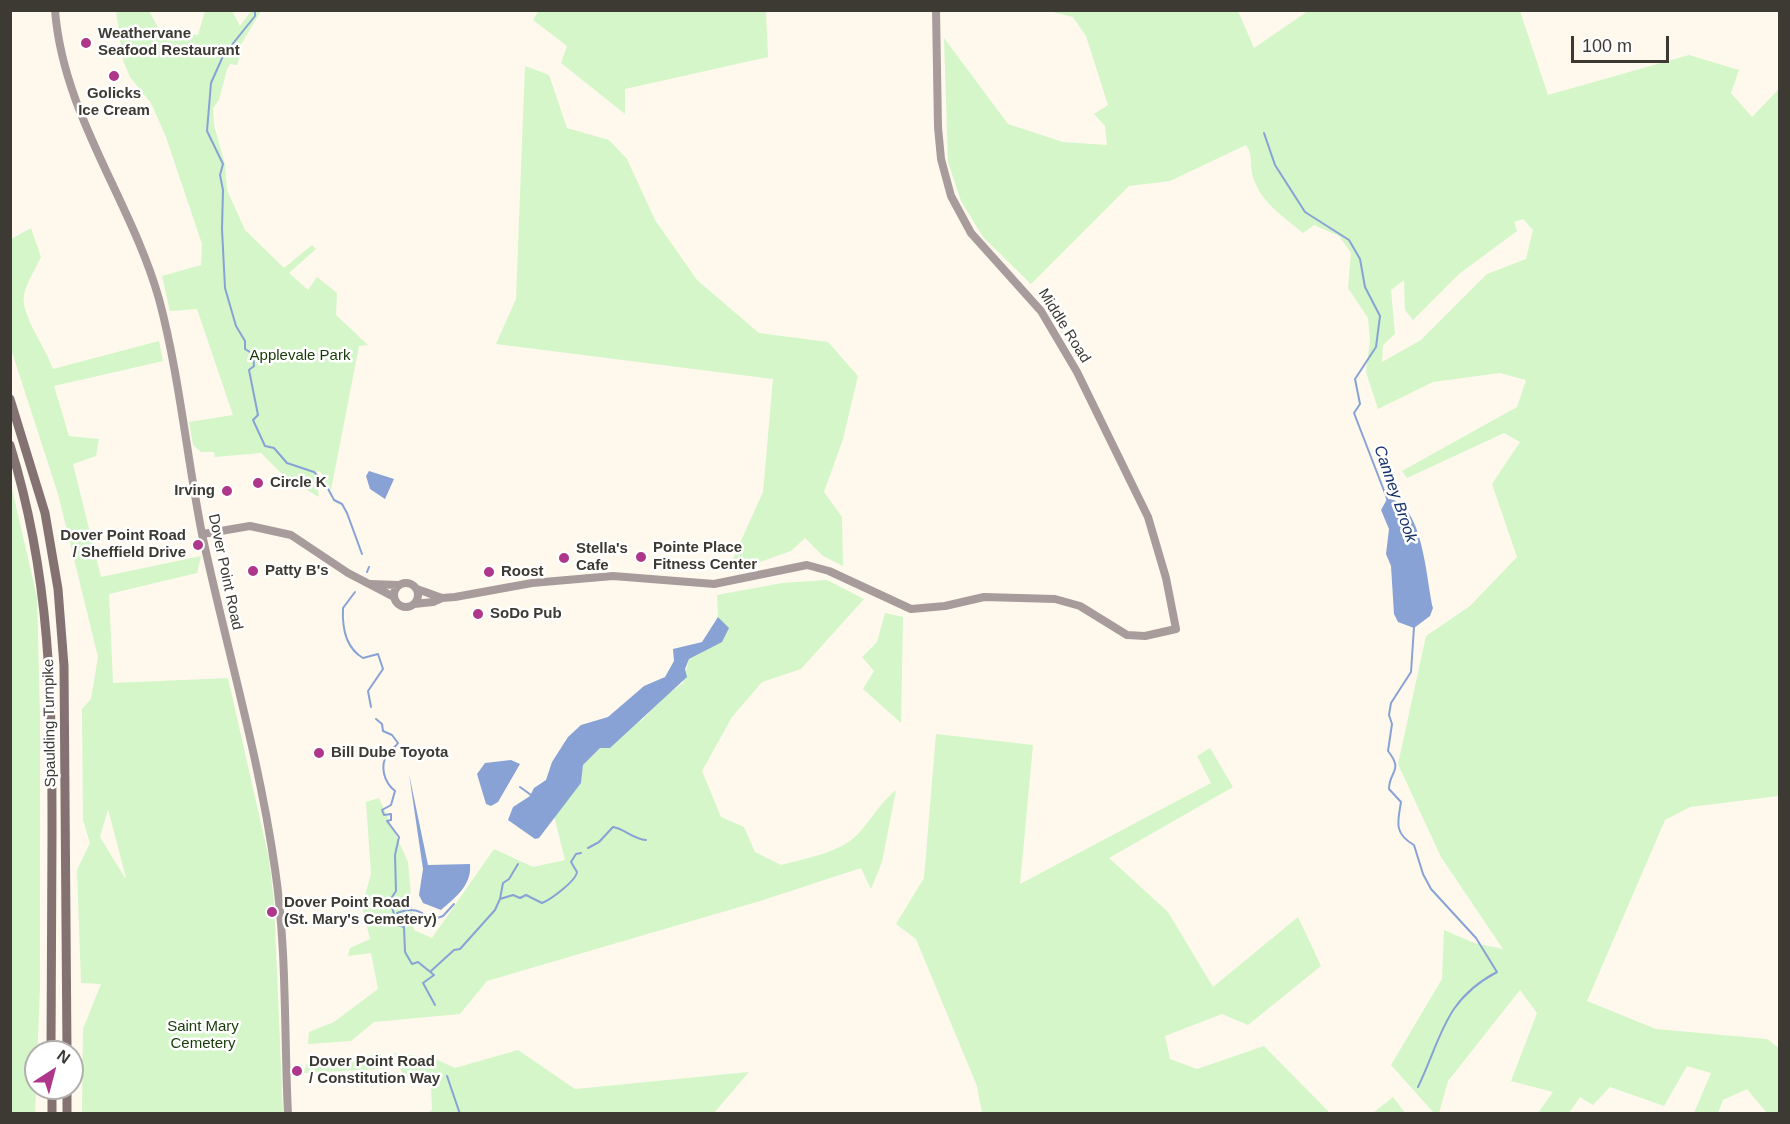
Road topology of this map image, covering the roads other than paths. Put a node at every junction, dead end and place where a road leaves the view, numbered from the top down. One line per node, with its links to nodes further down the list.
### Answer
1 (936, 10): 10 (street, Middle Road)
2 (56, 14): 5 (street, Dover Point Road)
3 (10, 399): 13 (highway, Spaulding Turnpike)
4 (10, 445): 12 (highway, Spaulding Turnpike)
5 (202, 534): 6 (street); 14 (street, Dover Point Road)
6 (369, 584): 7 (street); 9 (street)
7 (398, 585): 8 (street); 9 (street)
8 (417, 589): 10 (street); 11 (street)
9 (394, 597): 11 (street)
10 (442, 598): 11 (street)
11 (414, 604)
12 (51, 1040)
13 (67, 1040)
14 (288, 1113)

